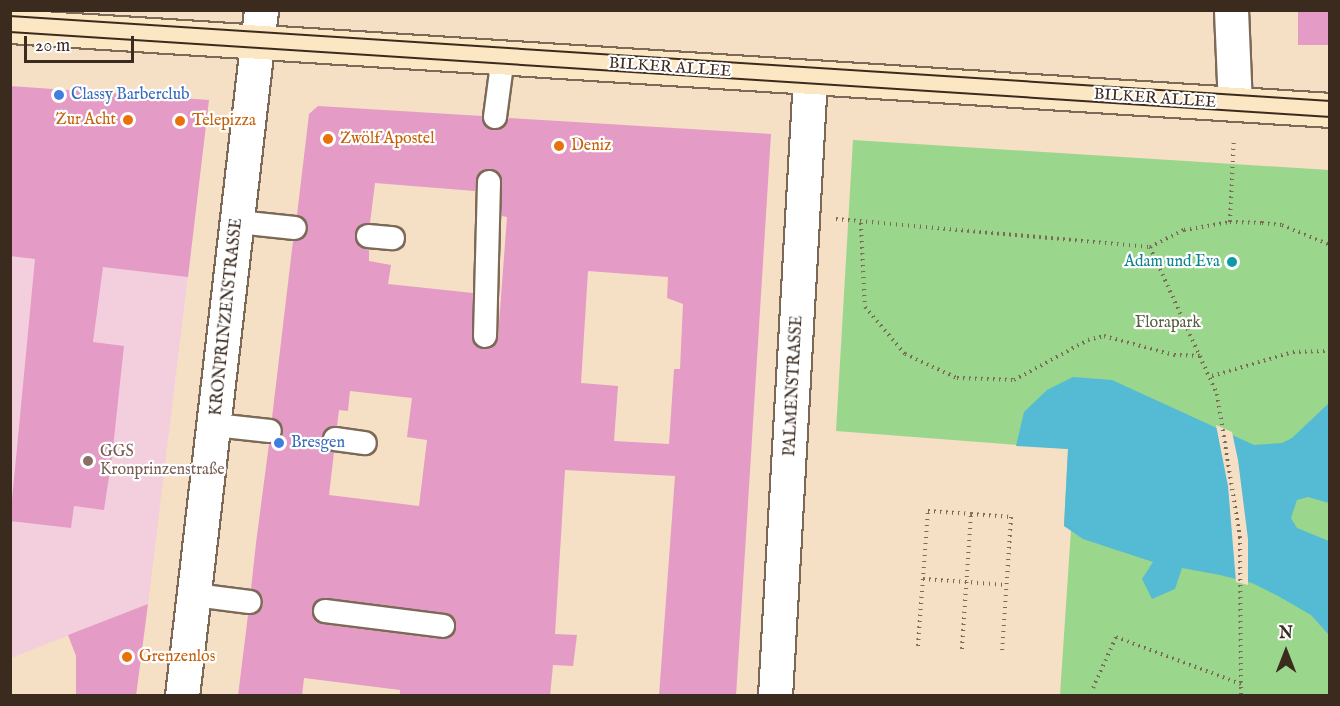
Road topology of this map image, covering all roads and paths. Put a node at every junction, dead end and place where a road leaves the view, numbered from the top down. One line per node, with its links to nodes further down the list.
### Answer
1 (1231, 10): 6 (street)
2 (10, 26): 3 (street, BILKER ALLEE)
3 (259, 26): 4 (street, BILKER ALLEE); 11 (street, KRONPRINZENSTRASSE)
4 (503, 57): 5 (street, BILKER ALLEE); 8 (lane)
5 (810, 77): 6 (street, BILKER ALLEE); 10 (street, PALMENSTRASSE)
6 (1234, 104): 7 (street, BILKER ALLEE); 12 (path)
7 (1329, 110)
8 (495, 117)
9 (489, 182): 19 (lane)
10 (804, 214): 13 (path); 41 (street, PALMENSTRASSE)
11 (238, 222): 14 (lane); 23 (street, KRONPRINZENSTRASSE)
12 (1230, 222): 17 (path); 18 (path)
13 (861, 223): 18 (path); 21 (path)
14 (295, 228)
15 (368, 236): 16 (lane)
16 (393, 238)
17 (1329, 245)
18 (1150, 247): 21 (path)
19 (485, 336)
20 (1329, 351): 22 (path)
21 (1201, 356): 22 (path)
22 (1212, 376): 38 (path)
23 (215, 425): 24 (lane); 31 (street, KRONPRINZENSTRASSE)
24 (270, 431)
25 (335, 439): 26 (lane)
26 (365, 443)
27 (971, 514): 28 (path); 29 (path); 30 (path)
28 (923, 579): 29 (path); 35 (path)
29 (966, 582): 30 (path); 36 (path)
30 (1007, 585): 37 (path)
31 (195, 595): 32 (lane); 40 (street, KRONPRINZENSTRASSE)
32 (250, 602)
33 (325, 611): 34 (lane)
34 (442, 626)
35 (918, 646)
36 (962, 649)
37 (1002, 652)
38 (1241, 684): 39 (path); 42 (path)
39 (1092, 688)
40 (182, 696)
41 (775, 696)
42 (1241, 696)

